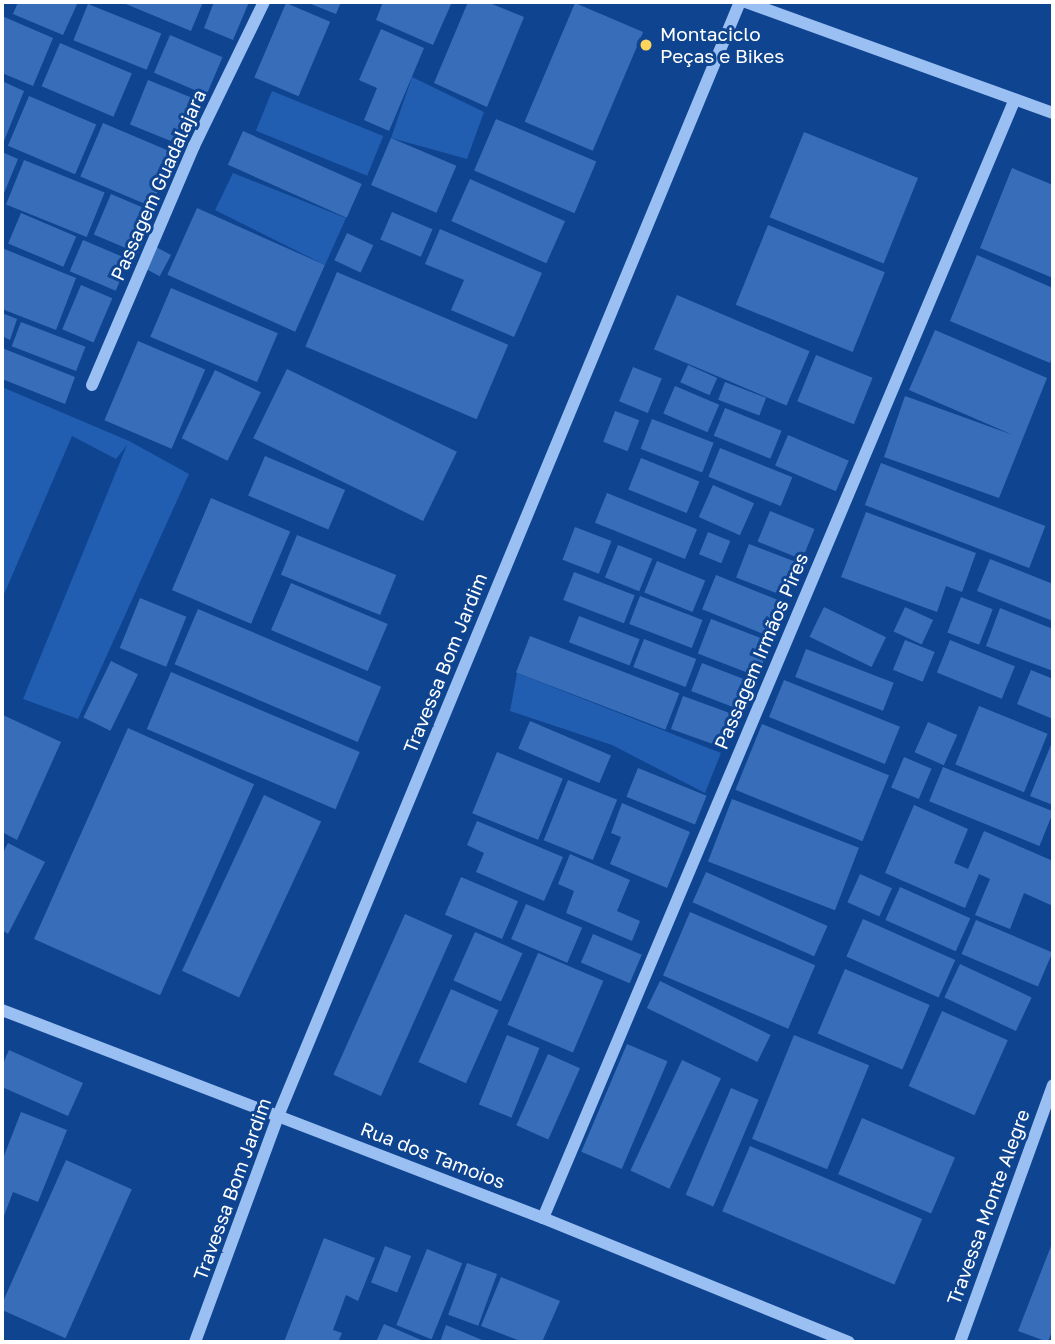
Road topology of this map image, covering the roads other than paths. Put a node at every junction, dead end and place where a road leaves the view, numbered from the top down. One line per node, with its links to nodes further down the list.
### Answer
1 (264, 2): 6 (street, Passagem Guadalajara)
2 (740, 2): 9 (street, Travessa Bom Jardim)
3 (746, 2): 4 (street)
4 (1015, 99): 5 (street); 10 (street, Passagem Irmãos Pires)
5 (1053, 113)
6 (92, 385)
7 (2, 1010): 9 (street, Rua dos Tamoios)
8 (1053, 1085): 13 (street, Travessa Monte Alegre)
9 (278, 1116): 10 (street, Rua dos Tamoios); 11 (street, Travessa Bom Jardim)
10 (542, 1218): 12 (street, Rua dos Tamoios)
11 (195, 1342)
12 (849, 1342)
13 (960, 1342)

